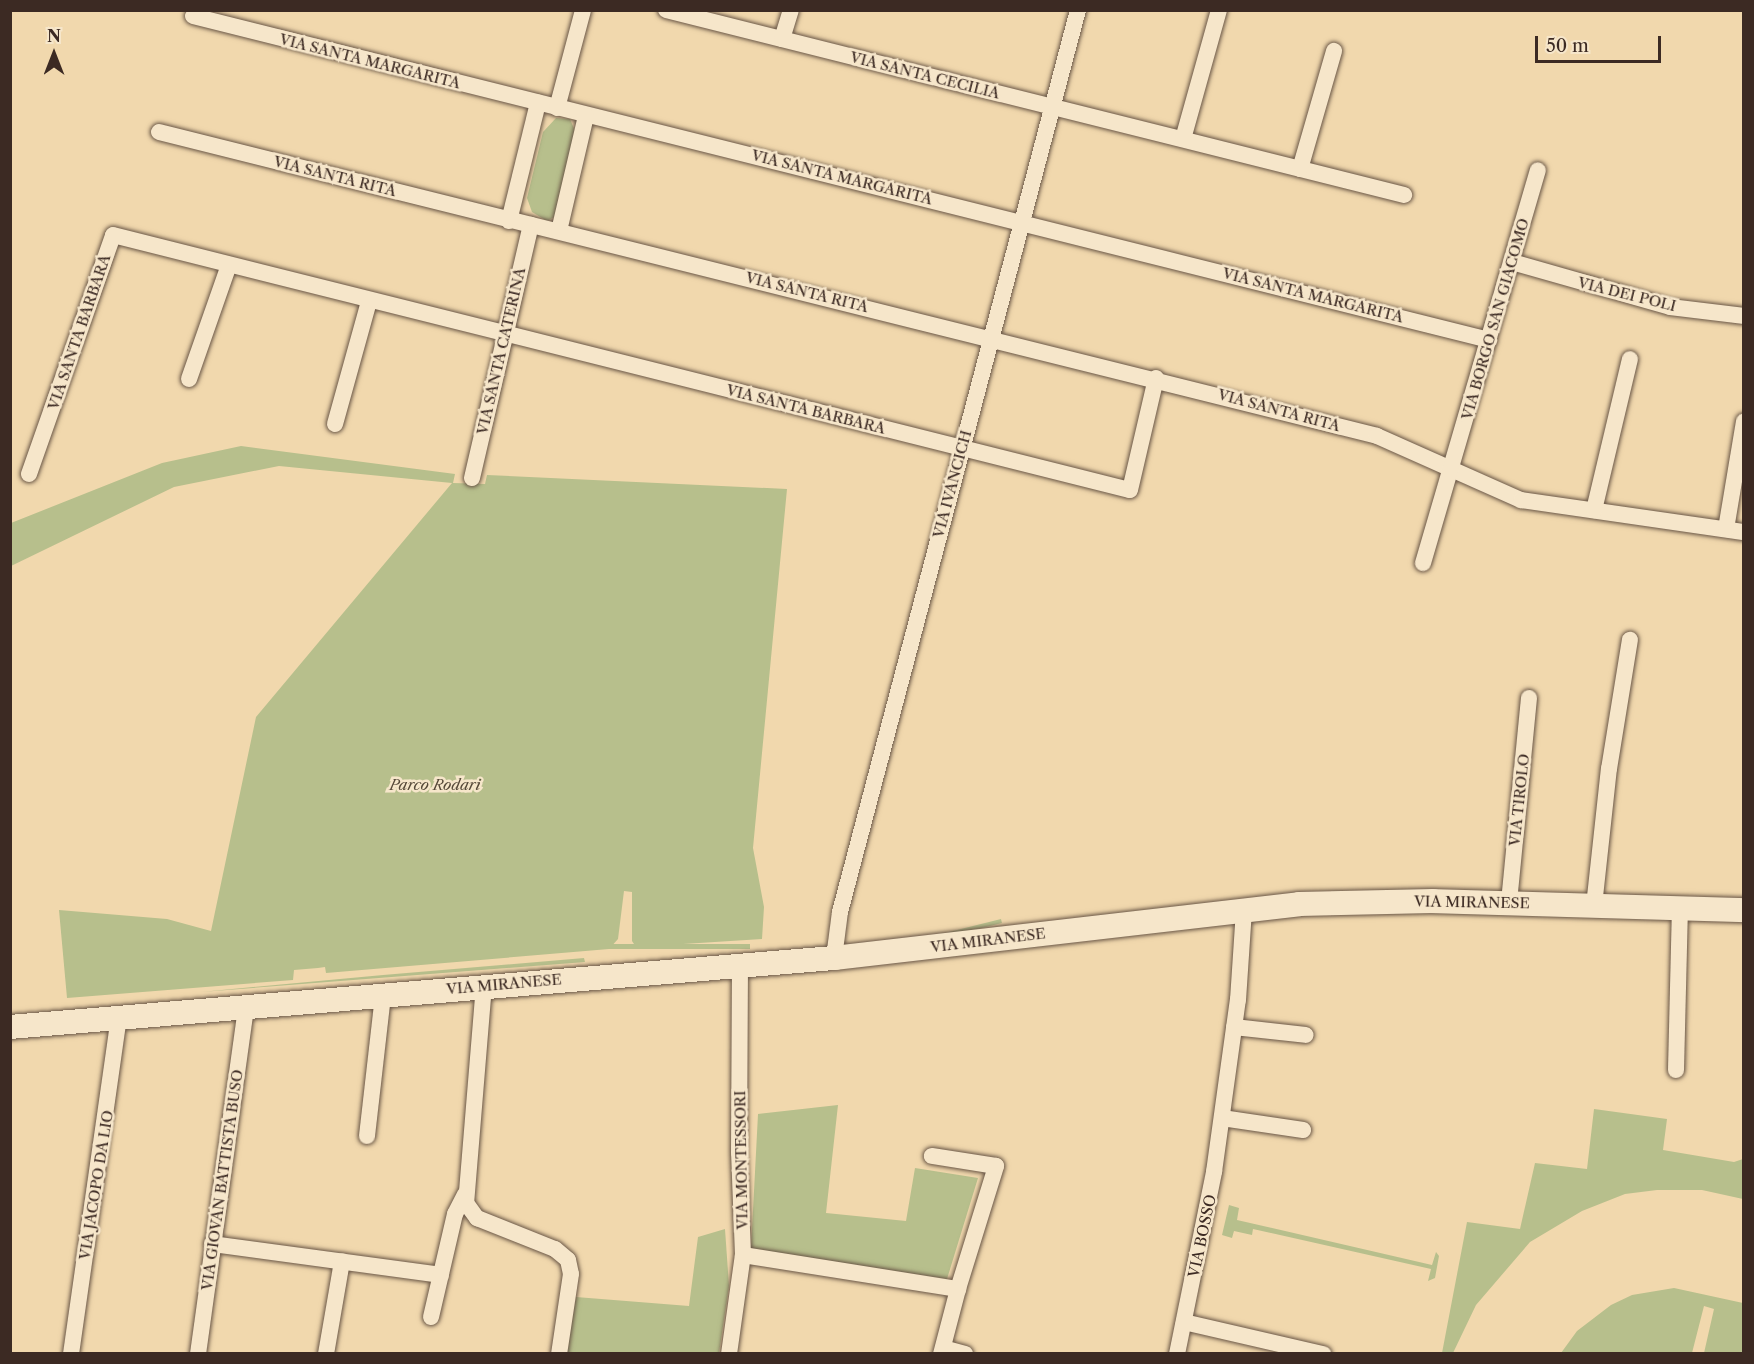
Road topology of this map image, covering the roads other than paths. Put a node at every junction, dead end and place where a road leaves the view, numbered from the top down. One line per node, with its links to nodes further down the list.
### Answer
1 (583, 10): 12 (street)
2 (666, 10): 6 (street, VIA SANTA CECILIA)
3 (791, 10): 8 (street)
4 (1078, 10): 11 (street, VIA IVANCICH)
5 (1219, 10): 15 (street)
6 (695, 14): 8 (street, VIA SANTA CECILIA)
7 (193, 16): 10 (street, VIA SANTA MARGARITA)
8 (782, 39): 11 (street, VIA SANTA CECILIA)
9 (1334, 51): 16 (street)
10 (538, 103): 12 (street, VIA SANTA MARGARITA); 19 (street)
11 (1052, 107): 15 (street, VIA SANTA CECILIA); 20 (street, VIA IVANCICH)
12 (557, 108): 13 (street, VIA SANTA MARGARITA)
13 (586, 116): 20 (street, VIA SANTA MARGARITA); 22 (street)
14 (159, 132): 19 (street, VIA SANTA RITA)
15 (1183, 139): 16 (street, VIA SANTA CECILIA)
16 (1300, 169): 18 (street, VIA SANTA CECILIA)
17 (1538, 170): 23 (street, VIA BORGO SAN GIACOMO)
18 (1404, 195)
19 (509, 221): 21 (street, VIA SANTA RITA)
20 (1022, 221): 28 (street, VIA IVANCICH); 29 (street, VIA SANTA MARGARITA)
21 (531, 225): 22 (street, VIA SANTA RITA); 27 (street, VIA SANTA CATERINA)
22 (559, 231): 28 (street, VIA SANTA RITA)
23 (1512, 262): 26 (street, VIA DEI POLI); 29 (street, VIA BORGO SAN GIACOMO)
24 (229, 265): 25 (street, VIA SANTA BARBARA); 32 (street); 37 (street, VIA SANTA BARBARA)
25 (369, 301): 27 (street, VIA SANTA BARBARA); 34 (street)
26 (1743, 316)
27 (504, 335): 35 (street, VIA SANTA BARBARA); 38 (street, VIA SANTA CATERINA)
28 (990, 337): 31 (street, VIA SANTA RITA); 35 (street, VIA IVANCICH)
29 (1489, 340): 36 (street, VIA BORGO SAN GIACOMO)
30 (1630, 358): 39 (street)
31 (1156, 378): 35 (street, VIA SANTA BARBARA); 36 (street, VIA SANTA RITA)
32 (189, 379)
33 (1743, 421): 40 (street)
34 (335, 424)
35 (962, 448): 50 (street, VIA IVANCICH)
36 (1451, 467): 39 (street); 42 (street, VIA BORGO SAN GIACOMO)
37 (28, 474)
38 (472, 478)
39 (1593, 510): 40 (street)
40 (1726, 530): 41 (street)
41 (1743, 532)
42 (1423, 563)
43 (1630, 640): 46 (street)
44 (1529, 698): 45 (street, VIA TIROLO)
45 (1509, 902): 46 (street, VIA MIRANESE); 48 (street, VIA MIRANESE)
46 (1594, 906): 47 (street, VIA MIRANESE)
47 (1680, 908): 49 (street, VIA MIRANESE); 59 (street)
48 (1244, 909): 50 (street, VIA MIRANESE); 57 (street, VIA BOSSO)
49 (1743, 910)
50 (834, 958): 51 (street, VIA MIRANESE)
51 (740, 966): 52 (street, VIA MIRANESE); 66 (street, VIA MONTESSORI)
52 (484, 985): 53 (street, VIA MIRANESE); 64 (street)
53 (383, 995): 54 (street, VIA MIRANESE); 62 (street)
54 (246, 1007): 55 (street, VIA MIRANESE); 65 (street, VIA GIOVAN BATTISTA BUSO)
55 (119, 1016): 56 (street, VIA MIRANESE); 73 (street, VIA JACOPO DA LIO)
56 (10, 1027)
57 (1234, 1027): 58 (street); 60 (street, VIA BOSSO)
58 (1306, 1035)
59 (1676, 1070)
60 (1222, 1118): 61 (street); 71 (street, VIA BOSSO)
61 (1303, 1130)
62 (367, 1136)
63 (932, 1156): 69 (street)
64 (465, 1194): 68 (street); 76 (street)
65 (212, 1244): 67 (street); 74 (street, VIA GIOVAN BATTISTA BUSO)
66 (743, 1255): 69 (street); 77 (street, VIA MONTESSORI)
67 (342, 1261): 68 (street); 75 (street)
68 (441, 1275): 70 (street)
69 (958, 1289): 72 (street)
70 (431, 1317)
71 (1184, 1322): 79 (street, VIA BOSSO); 80 (street)
72 (942, 1351): 78 (street)
73 (71, 1353)
74 (198, 1353)
75 (326, 1353)
76 (559, 1353)
77 (729, 1353)
78 (965, 1353)
79 (1177, 1353)
80 (1323, 1353)

